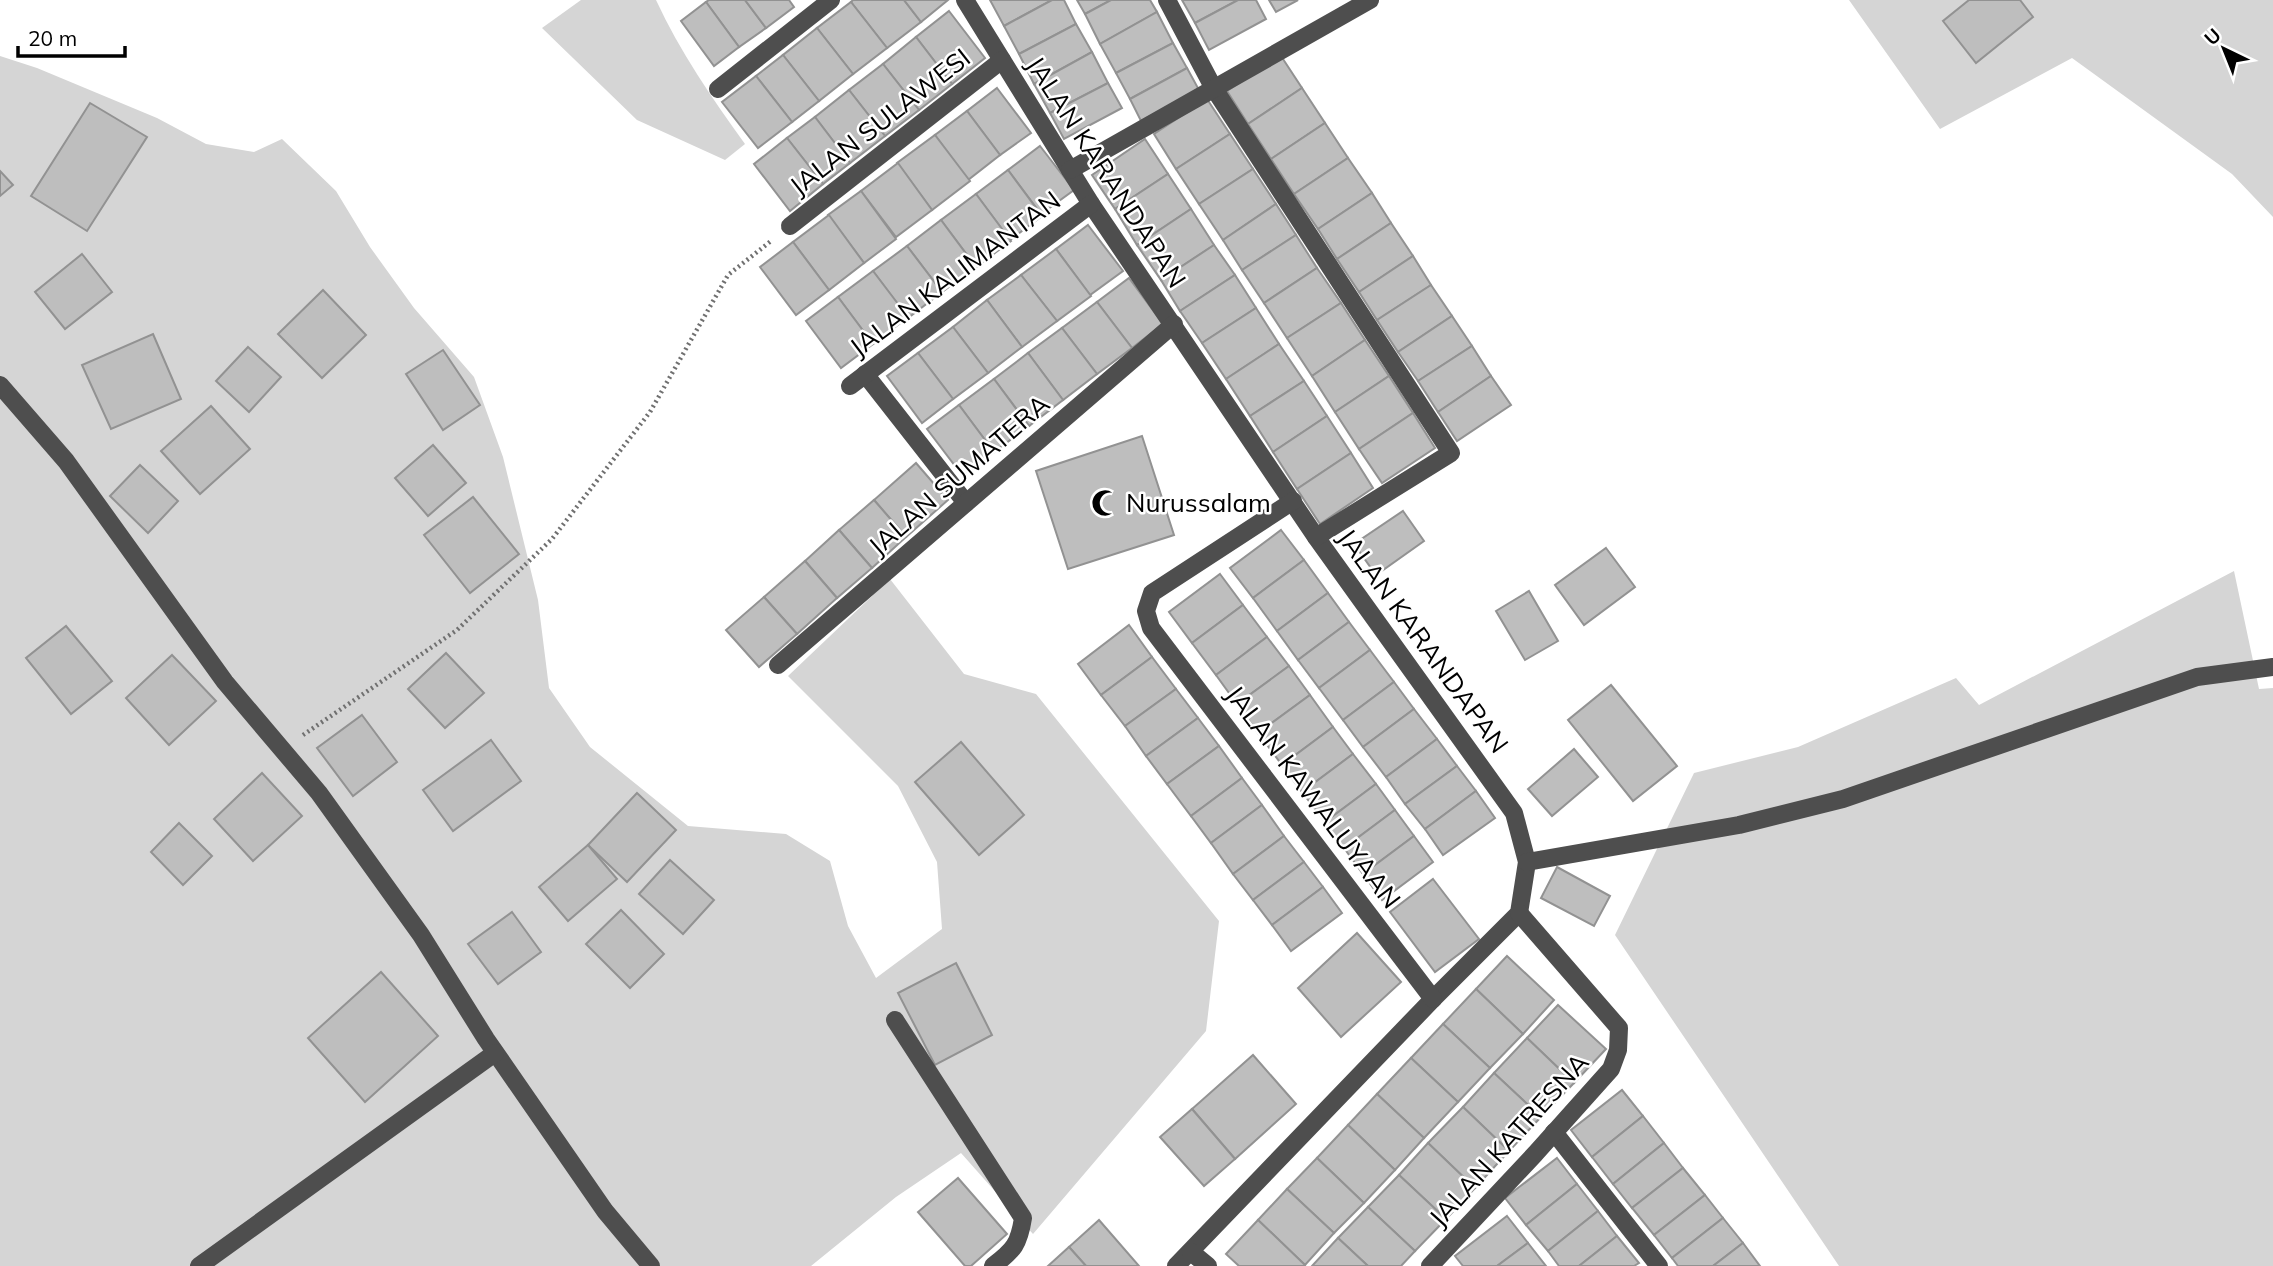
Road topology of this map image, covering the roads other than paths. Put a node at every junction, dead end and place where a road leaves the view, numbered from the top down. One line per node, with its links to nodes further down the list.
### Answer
1 (831, 0): 7 (street)
2 (965, 0): 5 (street, JALAN KARANDAPAN)
3 (1167, 0): 6 (street)
4 (1363, 2): 6 (street)
5 (1002, 60): 8 (street, JALAN KARANDAPAN); 10 (street, JALAN SULAWESI)
6 (1213, 87): 8 (street); 15 (street)
7 (718, 89)
8 (1070, 170): 9 (street, JALAN KARANDAPAN)
9 (1091, 204): 11 (street, JALAN KARANDAPAN); 14 (street, JALAN KALIMANTAN)
10 (790, 226)
11 (1174, 324): 13 (street, JALAN KARANDAPAN); 14 (street, JALAN SUMATERA)
12 (0, 385): 22 (street)
13 (1293, 501): 15 (street, JALAN KARANDAPAN); 20 (street, JALAN KAWALUYAAN)
14 (966, 503): 16 (street, JALAN SUMATERA)
15 (1316, 537): 18 (street, JALAN KARANDAPAN)
16 (778, 665)
17 (2273, 667): 18 (street)
18 (1527, 862): 19 (street, JALAN KARANDAPAN)
19 (1519, 913): 20 (street); 23 (street, JALAN KATRESNA)
20 (1433, 999): 24 (street)
21 (895, 1020): 28 (street)
22 (495, 1053): 26 (street); 27 (street)
23 (1554, 1132): 25 (street, JALAN KATRESNA); 31 (street)
24 (1191, 1252): 29 (street); 30 (street)
25 (1439, 1263)
26 (199, 1266)
27 (651, 1266)
28 (993, 1266)
29 (1176, 1266)
30 (1208, 1266)
31 (1659, 1266)

